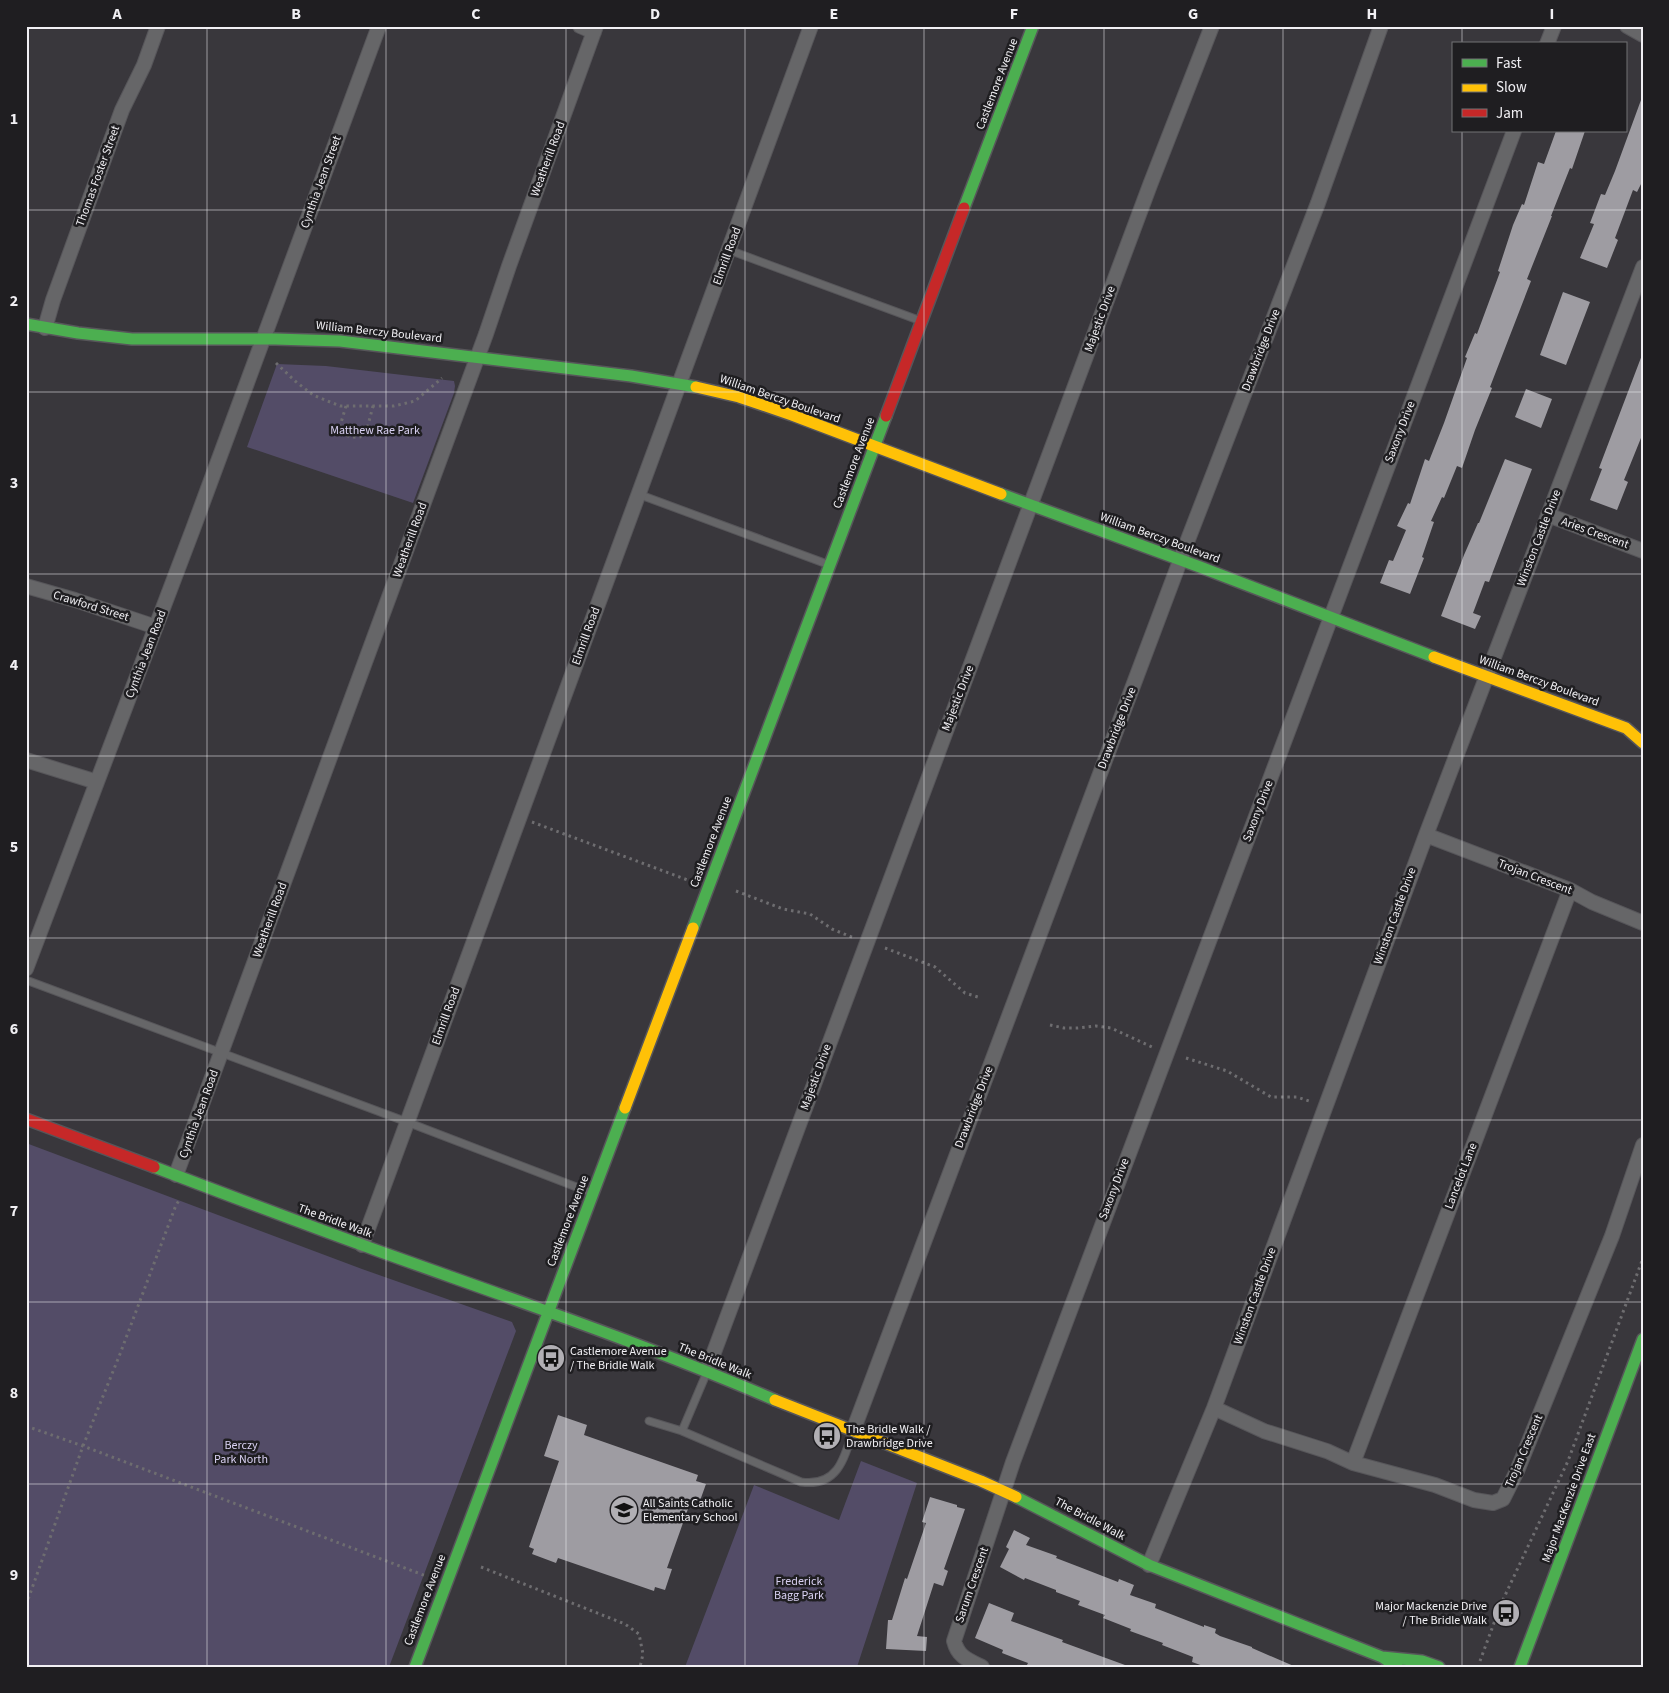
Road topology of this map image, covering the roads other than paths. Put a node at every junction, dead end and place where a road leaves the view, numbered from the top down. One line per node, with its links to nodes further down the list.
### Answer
1 (158, 26): 18 (street, Thomas Foster Street)
2 (379, 26): 19 (street, Cynthia Jean Street)
3 (580, 26): 10 (street)
4 (811, 26): 14 (street, Elmrill Road)
5 (1034, 26): 16 (street, Castlemore Avenue)
6 (1212, 26): 24 (street, Majestic Drive)
7 (1381, 26): 27 (street, Drawbridge Drive)
8 (1554, 26): 12 (street)
9 (1627, 26): 11 (street)
10 (595, 29): 20 (street, Weatherill Road)
11 (1643, 35)
12 (1548, 42)
13 (1514, 132): 30 (street, Saxony Drive)
14 (729, 250): 16 (lane); 21 (street, Elmrill Road)
15 (1643, 267): 25 (street, Winston Castle Drive)
16 (922, 321): 22 (street, Castlemore Avenue)
17 (26, 324): 18 (street, William Berczy Boulevard)
18 (45, 328): 19 (street, William Berczy Boulevard)
19 (264, 338): 20 (street, William Berczy Boulevard); 31 (street, Cynthia Jean Road)
20 (477, 357): 21 (street, William Berczy Boulevard); 44 (street, Weatherill Road)
21 (680, 383): 22 (street, William Berczy Boulevard); 23 (street, Elmrill Road)
22 (874, 446): 24 (street, William Berczy Boulevard); 28 (street, Castlemore Avenue)
23 (638, 494): 28 (lane); 46 (street, Elmrill Road)
24 (1031, 506): 27 (street, William Berczy Boulevard); 53 (street, Majestic Drive)
25 (1548, 515): 26 (street, Aries Crescent); 32 (street, Winston Castle Drive)
26 (1643, 551)
27 (1181, 560): 30 (street, William Berczy Boulevard); 57 (street, Drawbridge Drive)
28 (830, 565): 49 (street, Castlemore Avenue)
29 (26, 586): 31 (street, Crawford Street)
30 (1331, 616): 32 (street, William Berczy Boulevard); 59 (street, Saxony Drive)
31 (156, 627): 37 (street, Cynthia Jean Road)
32 (1488, 676): 34 (street, William Berczy Boulevard); 38 (street, Winston Castle Drive)
33 (1643, 727): 34 (street, William Berczy Boulevard)
34 (1626, 728): 35 (street, William Berczy Boulevard)
35 (1643, 743)
36 (26, 760): 37 (street)
37 (97, 782): 41 (street, Cynthia Jean Road)
38 (1426, 835): 39 (street, Trojan Crescent); 54 (street, Winston Castle Drive)
39 (1570, 890): 40 (street, Trojan Crescent); 58 (street, Lancelot Lane)
40 (1643, 922)
41 (32, 936): 42 (street, Cynthia Jean Road)
42 (26, 969)
43 (26, 980): 44 (lane)
44 (221, 1052): 46 (lane); 48 (street, Cynthia Jean Road)
45 (26, 1119): 48 (street, The Bridle Walk)
46 (407, 1122): 49 (lane); 50 (street, Elmrill Road)
47 (1643, 1145): 58 (street, Trojan Crescent)
48 (176, 1176): 50 (street, The Bridle Walk)
49 (593, 1194): 51 (street, Castlemore Avenue)
50 (362, 1245): 51 (street, The Bridle Walk)
51 (548, 1312): 53 (street, The Bridle Walk); 62 (street, Castlemore Avenue)
52 (1643, 1339): 66 (street, Major MacKenzie Drive East)
53 (707, 1372): 56 (lane); 57 (street, The Bridle Walk)
54 (1214, 1408): 58 (street, Trojan Crescent); 60 (street, Winston Castle Drive)
55 (650, 1421): 56 (lane)
56 (682, 1431): 57 (lane)
57 (853, 1431): 59 (street, The Bridle Walk)
58 (1353, 1463)
59 (1003, 1491): 60 (street, The Bridle Walk); 63 (street, Sarum Crescent)
60 (1149, 1565): 61 (street, The Bridle Walk)
61 (1382, 1657): 64 (street, The Bridle Walk); 65 (street, The Bridle Walk)
62 (415, 1667)
63 (982, 1667)
64 (1396, 1667)
65 (1439, 1667)
66 (1520, 1667)

